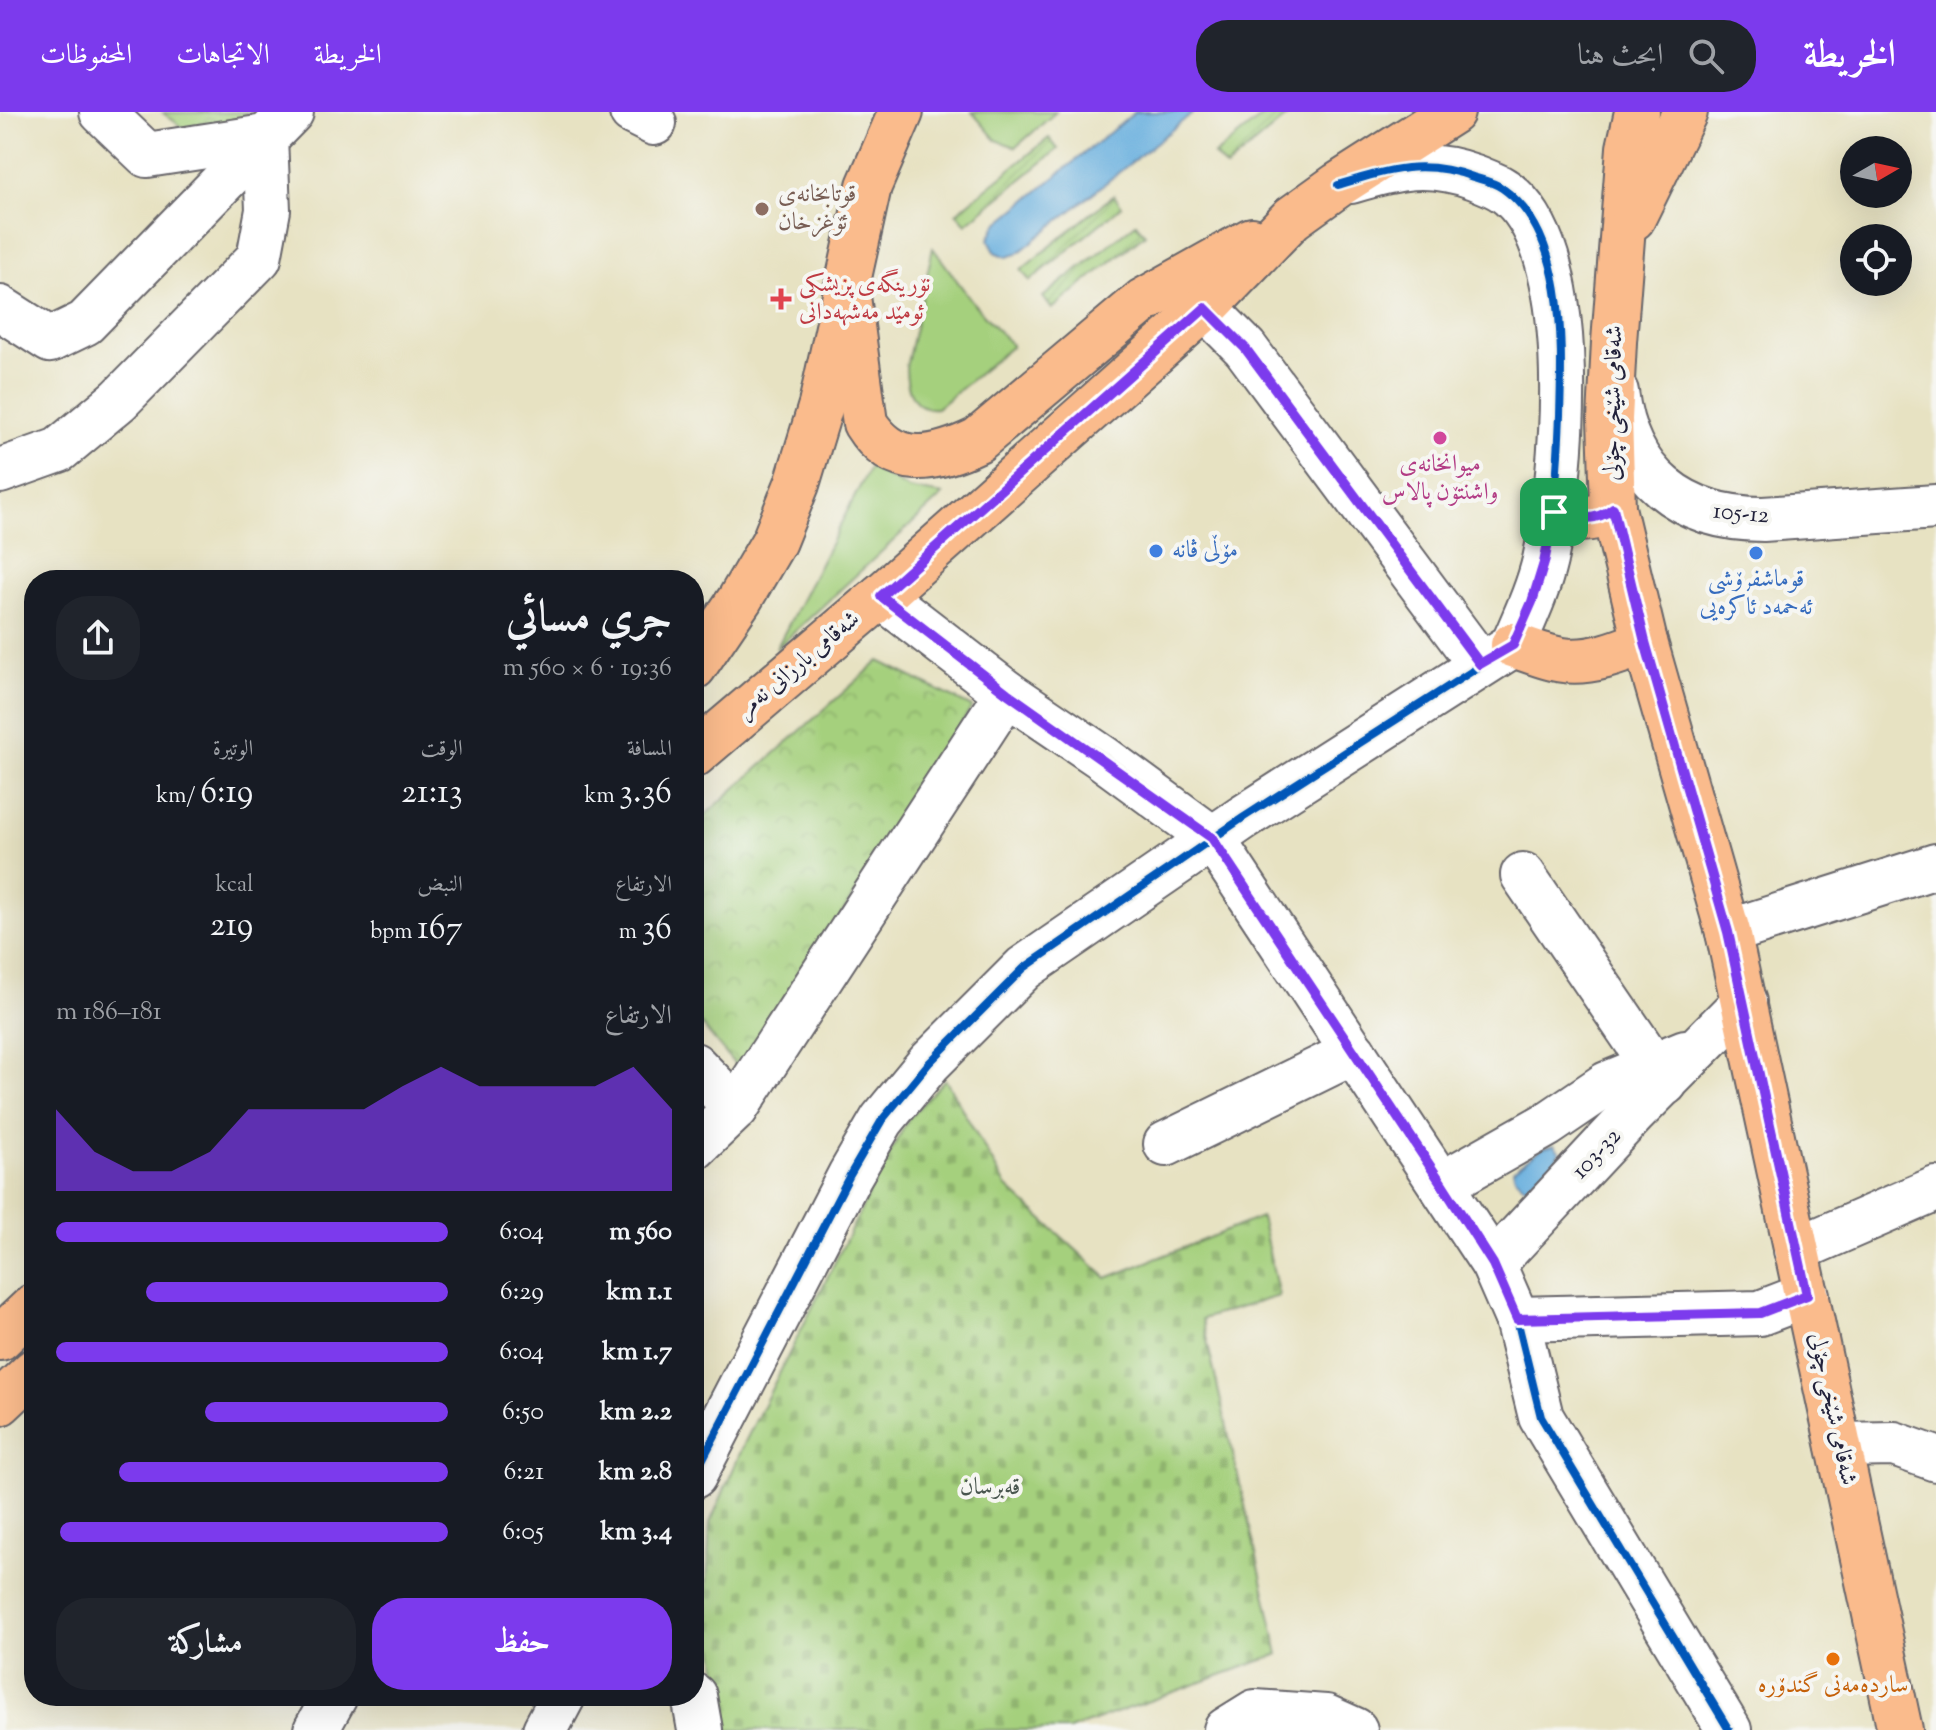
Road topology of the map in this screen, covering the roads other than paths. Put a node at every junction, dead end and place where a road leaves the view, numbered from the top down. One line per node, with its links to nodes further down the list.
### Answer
1 (102, 112): 7 (street)
2 (874, 112): 10 (main road)
3 (901, 112): 10 (main road)
4 (1395, 112): 9 (main road)
5 (1452, 112): 9 (main road, شەقامی بارزانی نەمر)
6 (1685, 112): 12 (main road)
7 (278, 124): 14 (street); 17 (street)
8 (1631, 124): 12 (main road, شەقامی شێخی چۆلی)
9 (1338, 185): 11 (main road, شەقامی بارزانی نەمر); 20 (street)
10 (869, 186): 13 (main road)
11 (1292, 218): 13 (main road); 15 (main road, شەقامی بارزانی نەمر)
12 (1622, 241): 16 (main road, شەقامی شێخی چۆلی)
13 (847, 289): 23 (main road)
14 (0, 308)
15 (1205, 308): 21 (main road, شەقامی بارزانی نەمر); 24 (street)
16 (1614, 342): 18 (street, 105-12); 19 (main road, شەقامی شێخی چۆلی)
17 (0, 471)
18 (1936, 507)
19 (1613, 508): 20 (main road); 22 (main road, شەقامی شێخی چۆلی)
20 (1554, 512): 24 (street)
21 (881, 596): 25 (street); 26 (main road, شەقامی بارزانی نەمر)
22 (1645, 642): 24 (main road); 30 (main road, شەقامی شێخی چۆلی)
23 (704, 652)
24 (1497, 655): 27 (street)
25 (1007, 693): 27 (street); 35 (street)
26 (704, 746)
27 (1212, 838): 32 (street); 49 (street)
28 (1936, 866): 30 (street)
29 (1523, 875): 33 (street)
30 (1728, 932): 31 (main road, شەقامی شێخی چۆلی)
31 (1744, 1002): 33 (street, 103-32); 40 (main road, شەقامی شێخی چۆلی)
32 (1354, 1052): 37 (street); 38 (street)
33 (1658, 1074): 38 (street, 103-32); 41 (street, 103-32)
34 (704, 1075): 35 (street)
35 (736, 1108): 36 (street)
36 (704, 1138)
37 (1166, 1144)
38 (1442, 1184): 41 (street)
39 (1936, 1189): 40 (street)
40 (1796, 1250): 42 (main road, شەقامی شێخی چۆلی)
41 (1493, 1264): 44 (street)
42 (1807, 1295): 44 (street); 48 (main road, شەقامی شێخی چۆلی)
43 (24, 1315): 45 (main road)
44 (1517, 1319): 59 (street)
45 (0, 1338)
46 (24, 1380): 47 (main road)
47 (0, 1403)
48 (1839, 1445): 50 (street); 60 (main road, شەقامی شێخی چۆلی)
49 (704, 1457)
50 (1936, 1459)
51 (329, 1706): 54 (street)
52 (558, 1706): 55 (street)
53 (696, 1706): 56 (street)
54 (316, 1730)
55 (545, 1730)
56 (700, 1730)
57 (1226, 1730): 58 (street)
58 (1355, 1730)
59 (1729, 1730)
60 (1900, 1730)

